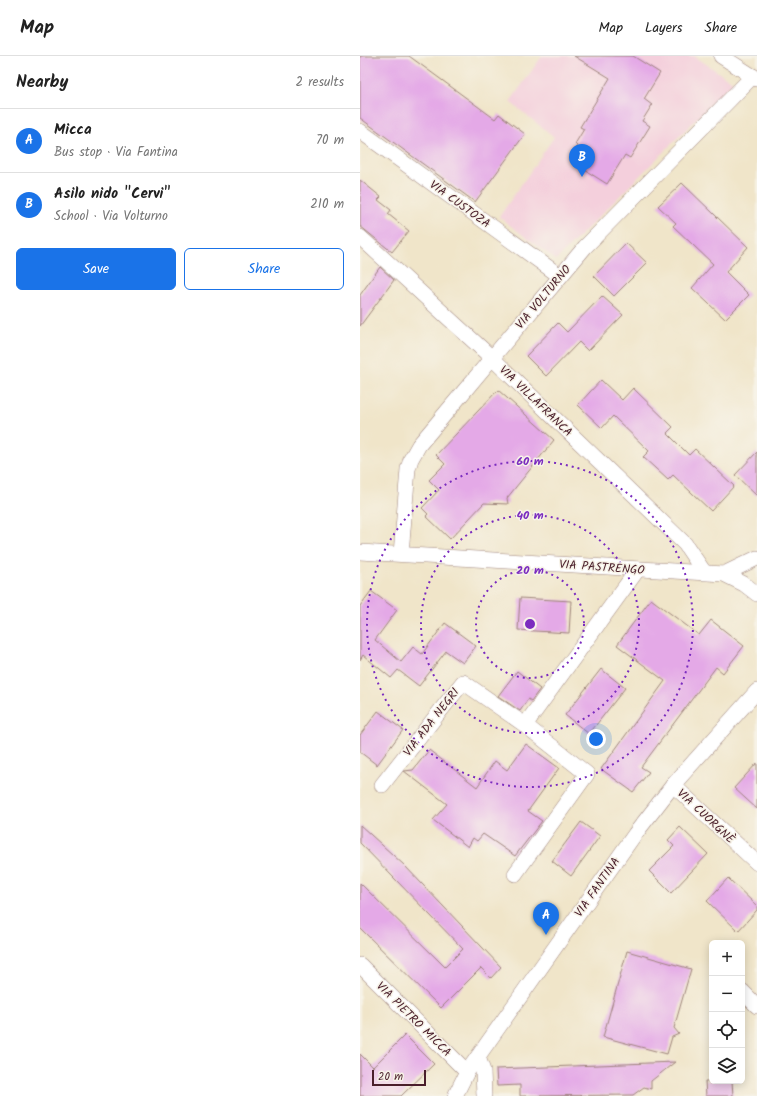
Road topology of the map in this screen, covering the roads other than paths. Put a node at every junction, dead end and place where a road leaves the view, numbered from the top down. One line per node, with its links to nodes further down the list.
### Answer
1 (722, 56): 2 (street)
2 (755, 77): 5 (street, VIA VOLTURNO)
3 (360, 131): 5 (street, VIA CUSTOZA)
4 (360, 237): 6 (street, VIA VILLAFRANCA)
5 (560, 276): 6 (street, VIA VOLTURNO)
6 (492, 358): 8 (street, VIA VOLTURNO); 11 (street, VIA VILLAFRANCA)
7 (360, 552): 8 (street, VIA PASTRENGO)
8 (401, 554): 10 (street, VIA PASTRENGO)
9 (757, 558): 12 (street)
10 (638, 569): 11 (street, VIA PASTRENGO); 15 (street)
11 (704, 572): 12 (street, VIA PASTRENGO)
12 (724, 574): 13 (street, VIA PASTRENGO)
13 (757, 594)
14 (757, 691): 17 (street, VIA FANTINA)
15 (525, 725): 16 (street, VIA ADA NEGRI); 19 (street, VIA ADA NEGRI)
16 (382, 785)
17 (673, 785): 18 (street, VIA CUORGNÈ); 23 (street, VIA FANTINA)
18 (757, 863)
19 (515, 874)
20 (360, 965): 24 (street, VIA PIETRO MICCA)
21 (745, 995): 22 (street)
22 (757, 1006)
23 (478, 1057): 24 (street, VIA FANTINA); 26 (street)
24 (467, 1072): 25 (street, VIA FANTINA)
25 (455, 1096)
26 (484, 1096)

